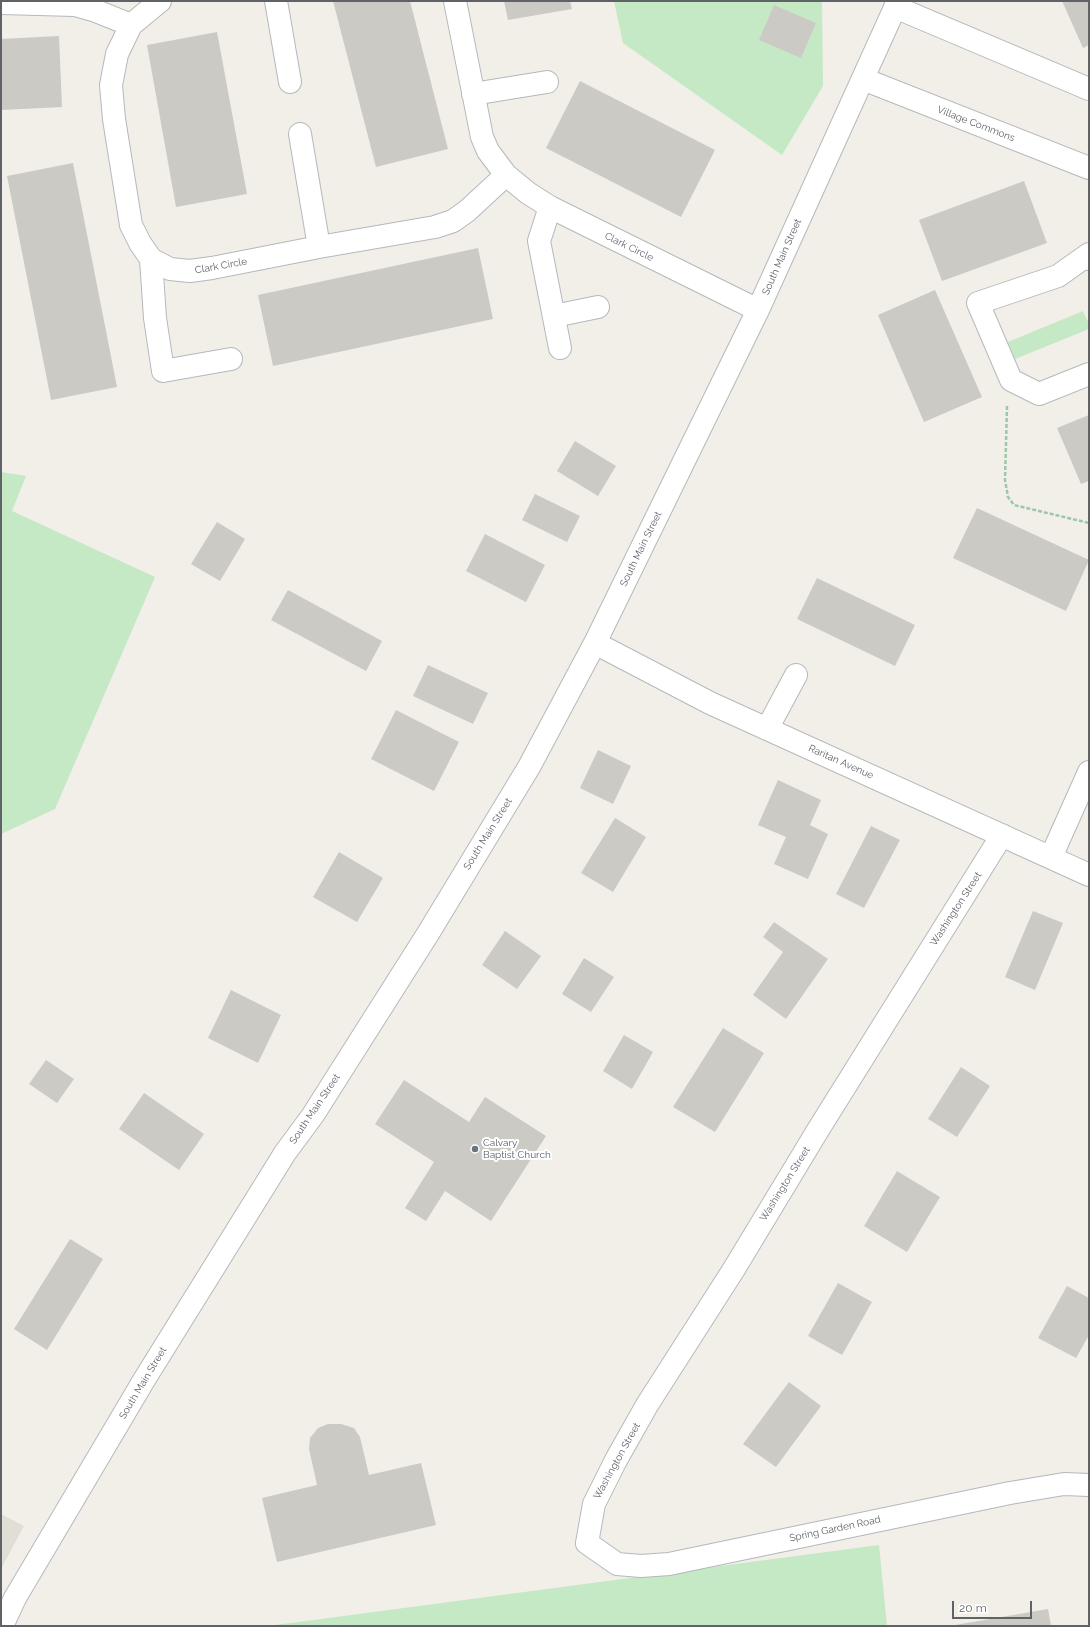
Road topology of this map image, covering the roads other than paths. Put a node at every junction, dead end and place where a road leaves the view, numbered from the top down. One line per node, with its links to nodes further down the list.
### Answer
1 (160, 1): 6 (street, Clark Circle)
2 (276, 1): 8 (street)
3 (455, 1): 11 (street, Clark Circle)
4 (1, 3): 6 (street)
5 (896, 4): 7 (street, South Main Street); 10 (street)
6 (131, 25): 18 (street, Clark Circle)
7 (863, 79): 13 (street, Village Commons); 21 (street, South Main Street)
8 (290, 82)
9 (547, 82): 11 (street)
10 (1089, 89)
11 (473, 94): 14 (street, Clark Circle)
12 (300, 134): 16 (street)
13 (1089, 168)
14 (506, 175): 15 (street, Clark Circle); 16 (street, Clark Circle)
15 (550, 206): 21 (street, Clark Circle); 22 (street)
16 (319, 247): 18 (street, Clark Circle)
17 (1089, 254): 19 (street); 25 (street)
18 (151, 259): 24 (street)
19 (1089, 259)
20 (598, 307): 22 (street)
21 (758, 310): 26 (street, South Main Street)
22 (554, 316): 23 (street)
23 (560, 348)
24 (231, 359)
25 (1089, 374)
26 (595, 643): 28 (street, Raritan Avenue); 35 (street, South Main Street)
27 (796, 675): 28 (street)
28 (767, 729): 30 (street, Raritan Avenue)
29 (1089, 772): 31 (street)
30 (1002, 835): 31 (street, Raritan Avenue); 34 (street, Washington Street)
31 (1051, 857): 32 (street, Raritan Avenue)
32 (1089, 875)
33 (1089, 1485): 34 (street, Spring Garden Road)
34 (586, 1543)
35 (2, 1626)

